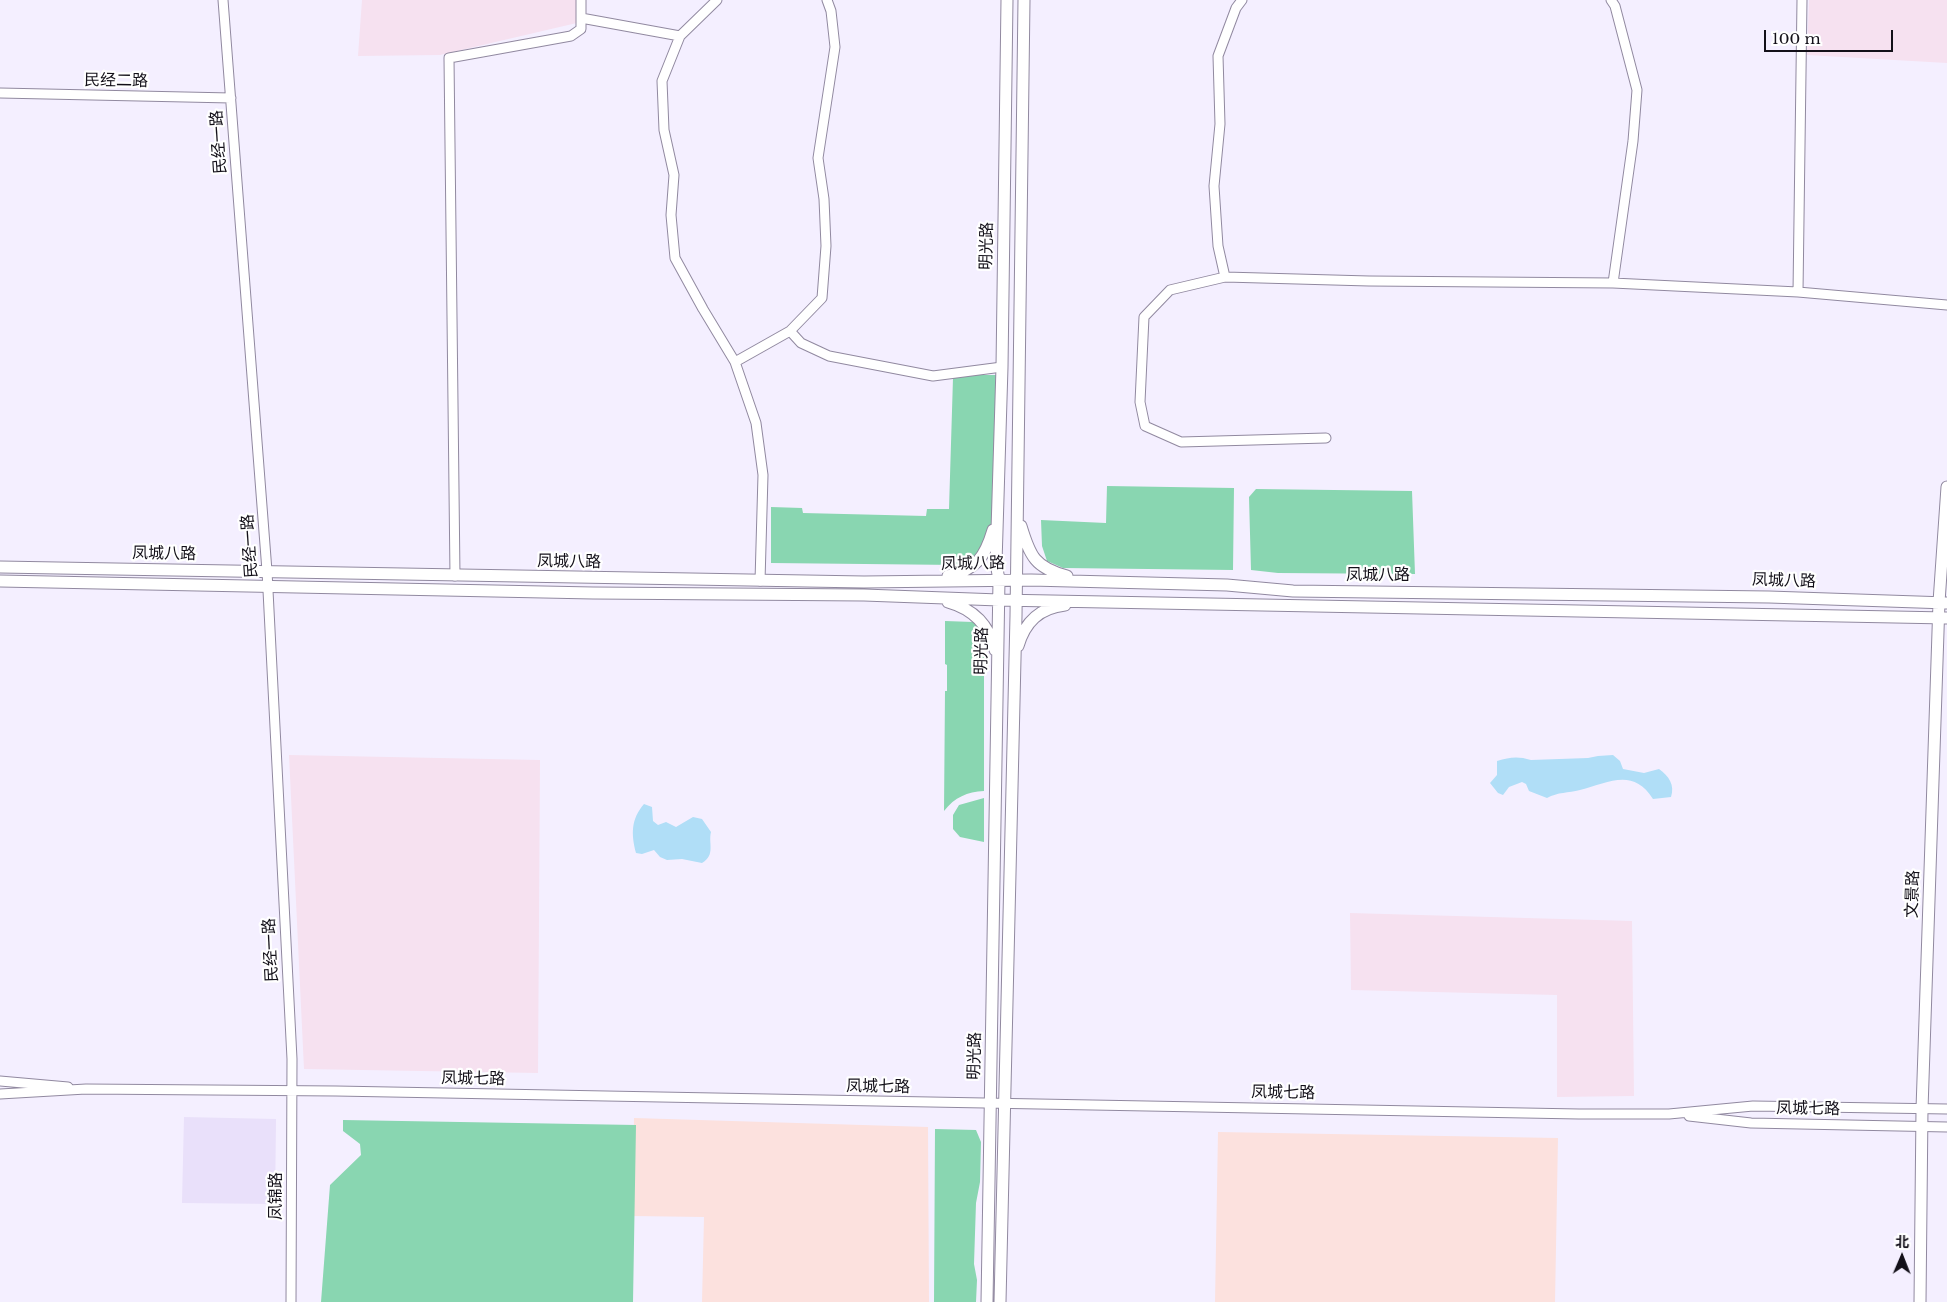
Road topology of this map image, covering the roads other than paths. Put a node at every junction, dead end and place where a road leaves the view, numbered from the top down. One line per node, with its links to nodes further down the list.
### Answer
1 (224, 0): 13 (street, 民经一路)
2 (581, 0): 10 (street)
3 (717, 0): 11 (street)
4 (827, 0): 18 (street)
5 (1007, 0): 20 (main road, 明光路)
6 (1024, 0): 24 (main road, 明光路)
7 (1242, 0): 14 (street)
8 (1611, 0): 15 (street)
9 (1802, 0): 16 (street)
10 (581, 18): 11 (street); 27 (street)
11 (680, 36): 19 (street)
12 (0, 93): 13 (street, 民经二路)
13 (231, 98): 26 (street, 民经一路)
14 (1225, 277): 15 (street); 21 (street)
15 (1613, 283): 16 (street)
16 (1798, 292): 17 (street)
17 (1947, 305)
18 (790, 330): 19 (street); 20 (street)
19 (735, 362): 31 (street)
20 (1002, 367): 23 (main road, 明光路)
21 (1326, 438)
22 (1947, 487): 39 (main road, 文景路)
23 (998, 512): 28 (main road, 明光路); 32 (main road)
24 (1017, 512): 29 (main road, 明光路); 33 (main road)
25 (0, 567): 26 (main road, 凤城八路)
26 (267, 571): 27 (main road, 凤城八路); 34 (street, 民经一路)
27 (455, 576): 31 (main road, 凤城八路)
28 (999, 580): 29 (main road, 凤城八路); 32 (main road, 凤城八路); 36 (main road, 明光路)
29 (1016, 580): 33 (main road, 凤城八路); 37 (main road, 明光路)
30 (0, 581): 34 (main road, 凤城八路)
31 (760, 581): 32 (main road, 凤城八路)
32 (930, 581)
33 (1090, 582): 39 (main road, 凤城八路)
34 (268, 587): 35 (main road, 凤城八路); 45 (street, 民经一路)
35 (929, 598): 36 (main road, 凤城八路); 41 (main road)
36 (999, 600): 37 (main road, 凤城八路); 41 (main road, 明光路)
37 (1016, 601): 38 (main road, 凤城八路); 42 (main road, 明光路)
38 (1092, 601): 40 (main road, 凤城八路); 42 (main road)
39 (1943, 602): 40 (main road, 文景路)
40 (1943, 618): 49 (main road, 文景路)
41 (998, 662): 47 (main road, 明光路)
42 (1014, 662): 48 (main road, 明光路)
43 (0, 1081): 44 (street, 凤城七路)
44 (86, 1090): 45 (street, 凤城七路); 46 (street, 凤城七路)
45 (292, 1091): 47 (street, 凤城七路); 54 (street, 凤锦路)
46 (0, 1094)
47 (990, 1104): 48 (street, 凤城七路); 55 (main road, 明光路)
48 (1004, 1104): 51 (street, 凤城七路); 56 (main road, 明光路)
49 (1922, 1109): 50 (street, 凤城七路); 51 (street, 凤城七路); 52 (main road, 文景路)
50 (1947, 1109)
51 (1669, 1114): 52 (street, 凤城七路)
52 (1922, 1127): 53 (street, 凤城七路); 57 (main road, 文景路)
53 (1947, 1127)
54 (291, 1302)
55 (987, 1302)
56 (1000, 1302)
57 (1920, 1302)

